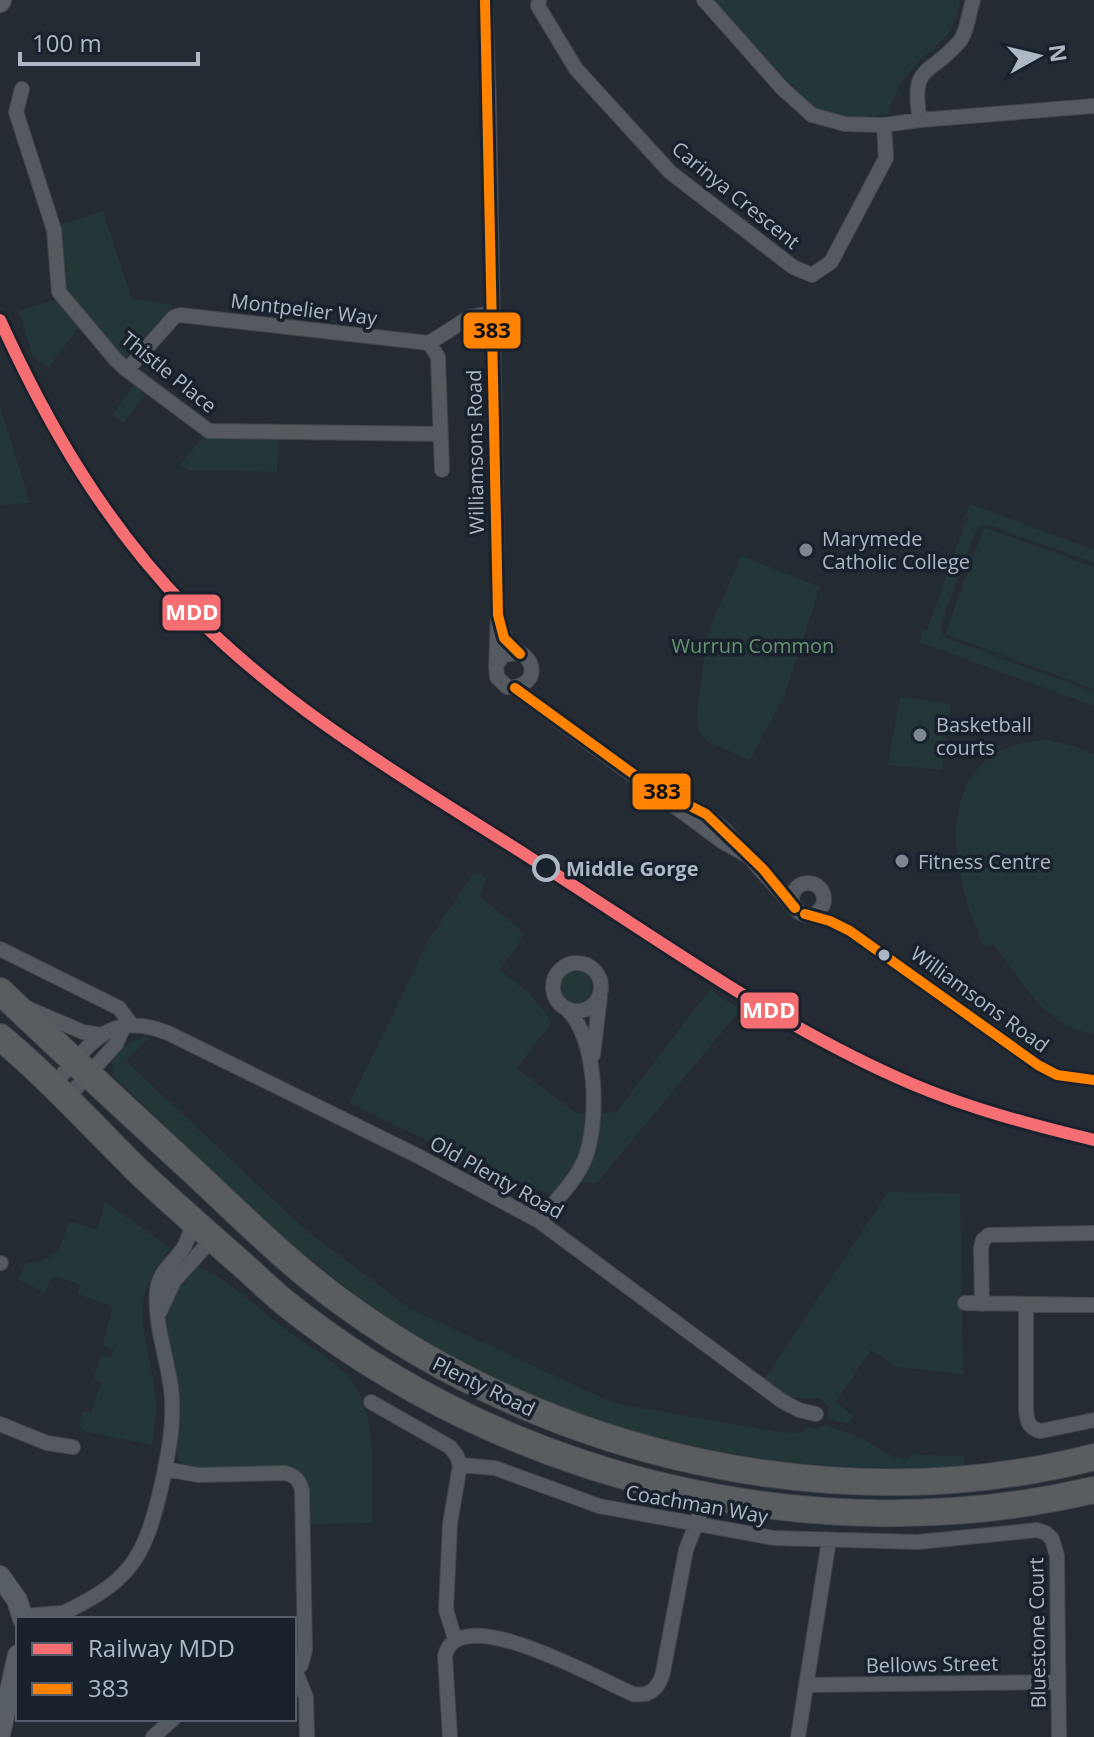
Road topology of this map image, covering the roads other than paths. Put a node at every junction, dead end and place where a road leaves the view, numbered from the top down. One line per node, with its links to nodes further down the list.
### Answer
1 (485, 0): 9 (street, Williamsons Road)
2 (539, 0): 8 (street, Carinya Crescent)
3 (704, 0): 8 (street)
4 (973, 0): 7 (street)
5 (22, 89): 11 (street, Thistle Place)
6 (1094, 106): 7 (street)
7 (920, 120): 8 (street)
8 (884, 125)
9 (493, 313): 10 (street); 14 (street, Williamsons Road)
10 (429, 343): 11 (street, Montpelier Way); 12 (street, Williamsons Road)
11 (127, 370): 12 (street, Thistle Place)
12 (440, 434): 13 (street, Williamsons Road)
13 (442, 470)
14 (498, 615): 15 (street, Williamsons Road); 16 (street, Williamsons Road)
15 (518, 653): 16 (street); 17 (street)
16 (496, 668): 18 (street)
17 (531, 673): 18 (street); 19 (street)
18 (515, 688): 19 (street)
19 (552, 717): 20 (street)
20 (647, 784): 21 (street); 21 (street)
21 (744, 854): 22 (street)
22 (763, 869): 23 (street); 25 (street)
23 (806, 883): 24 (street); 25 (street)
24 (823, 894): 25 (street); 26 (street, Williamsons Road)
25 (800, 911): 26 (street, Williamsons Road)
26 (850, 931): 36 (street, Williamsons Road)
27 (0, 949): 31 (street, Old Plenty Road)
28 (600, 990): 30 (street); 30 (street); 34 (street)
29 (4, 995): 32 (street); 35 (highway, Plenty Road)
30 (564, 1007): 34 (street)
31 (127, 1025): 32 (street); 35 (street); 39 (street, Old Plenty Road)
32 (101, 1035): 35 (street)
33 (0, 1037): 37 (highway, Plenty Road)
34 (591, 1064): 39 (street)
35 (82, 1067): 37 (street); 38 (highway, Plenty Road)
36 (1094, 1080)
37 (60, 1091): 40 (highway, Plenty Road)
38 (205, 1182): 40 (highway); 52 (highway, Plenty Road)
39 (539, 1221): 48 (street, Old Plenty Road)
40 (203, 1230): 46 (street); 46 (street); 56 (highway, Plenty Road)
41 (1094, 1233): 43 (street)
42 (965, 1303): 43 (street)
43 (982, 1304): 44 (street)
44 (1026, 1304): 45 (street); 49 (street)
45 (1094, 1305)
46 (158, 1313): 54 (street)
47 (371, 1402): 53 (street)
48 (816, 1414)
49 (1094, 1420)
50 (0, 1424): 51 (street)
51 (73, 1447)
52 (1094, 1457)
53 (460, 1465): 57 (street, Coachman Way); 65 (street)
54 (165, 1469): 61 (street); 67 (street)
55 (1094, 1490): 56 (highway, Plenty Road)
56 (695, 1493): 57 (street)
57 (690, 1524): 59 (street, Coachman Way); 65 (street)
58 (1046, 1533): 59 (street, Coachman Way); 69 (street, Bluestone Court)
59 (829, 1540): 70 (street)
60 (0, 1576): 62 (street)
61 (65, 1612): 63 (street); 64 (street)
62 (23, 1617)
63 (30, 1617)
64 (55, 1617)
65 (455, 1639): 75 (street)
66 (16, 1664): 72 (street)
67 (296, 1669)
68 (296, 1675): 74 (street)
69 (1058, 1682): 70 (street, Bellows Street); 77 (street, Bluestone Court)
70 (807, 1685): 76 (street)
71 (171, 1721): 73 (street)
72 (0, 1734)
73 (153, 1737)
74 (307, 1737)
75 (450, 1737)
76 (798, 1737)
77 (1059, 1737)

